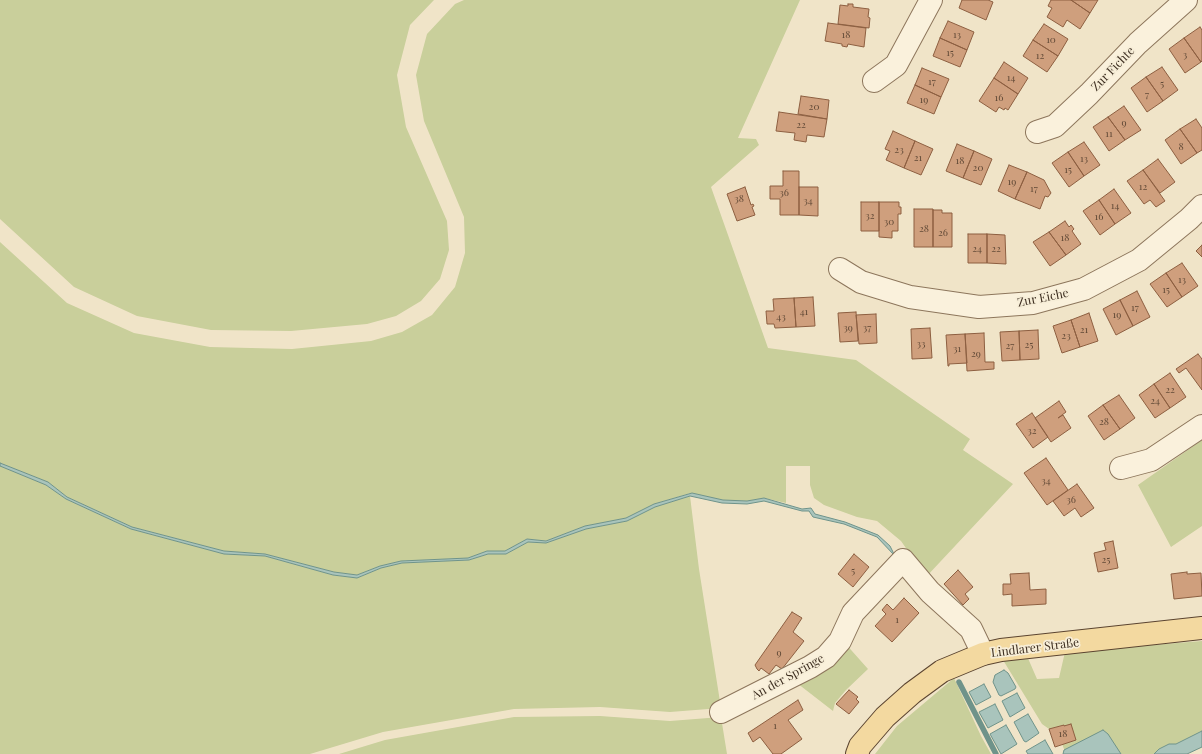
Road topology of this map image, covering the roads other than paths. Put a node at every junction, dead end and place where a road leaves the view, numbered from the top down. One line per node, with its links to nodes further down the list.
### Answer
1 (931, 0): 3 (street)
2 (1186, 0): 4 (street, Zur Fichte)
3 (874, 81)
4 (1037, 132)
5 (1202, 206): 6 (street, Zur Eiche)
6 (840, 269)
7 (1202, 426): 8 (street)
8 (1121, 468)
9 (1202, 628): 10 (main road, Lindlarer Straße)
10 (983, 654): 11 (street, An der Springe); 12 (main road, Lindlarer Straße)
11 (721, 712)
12 (857, 754)

